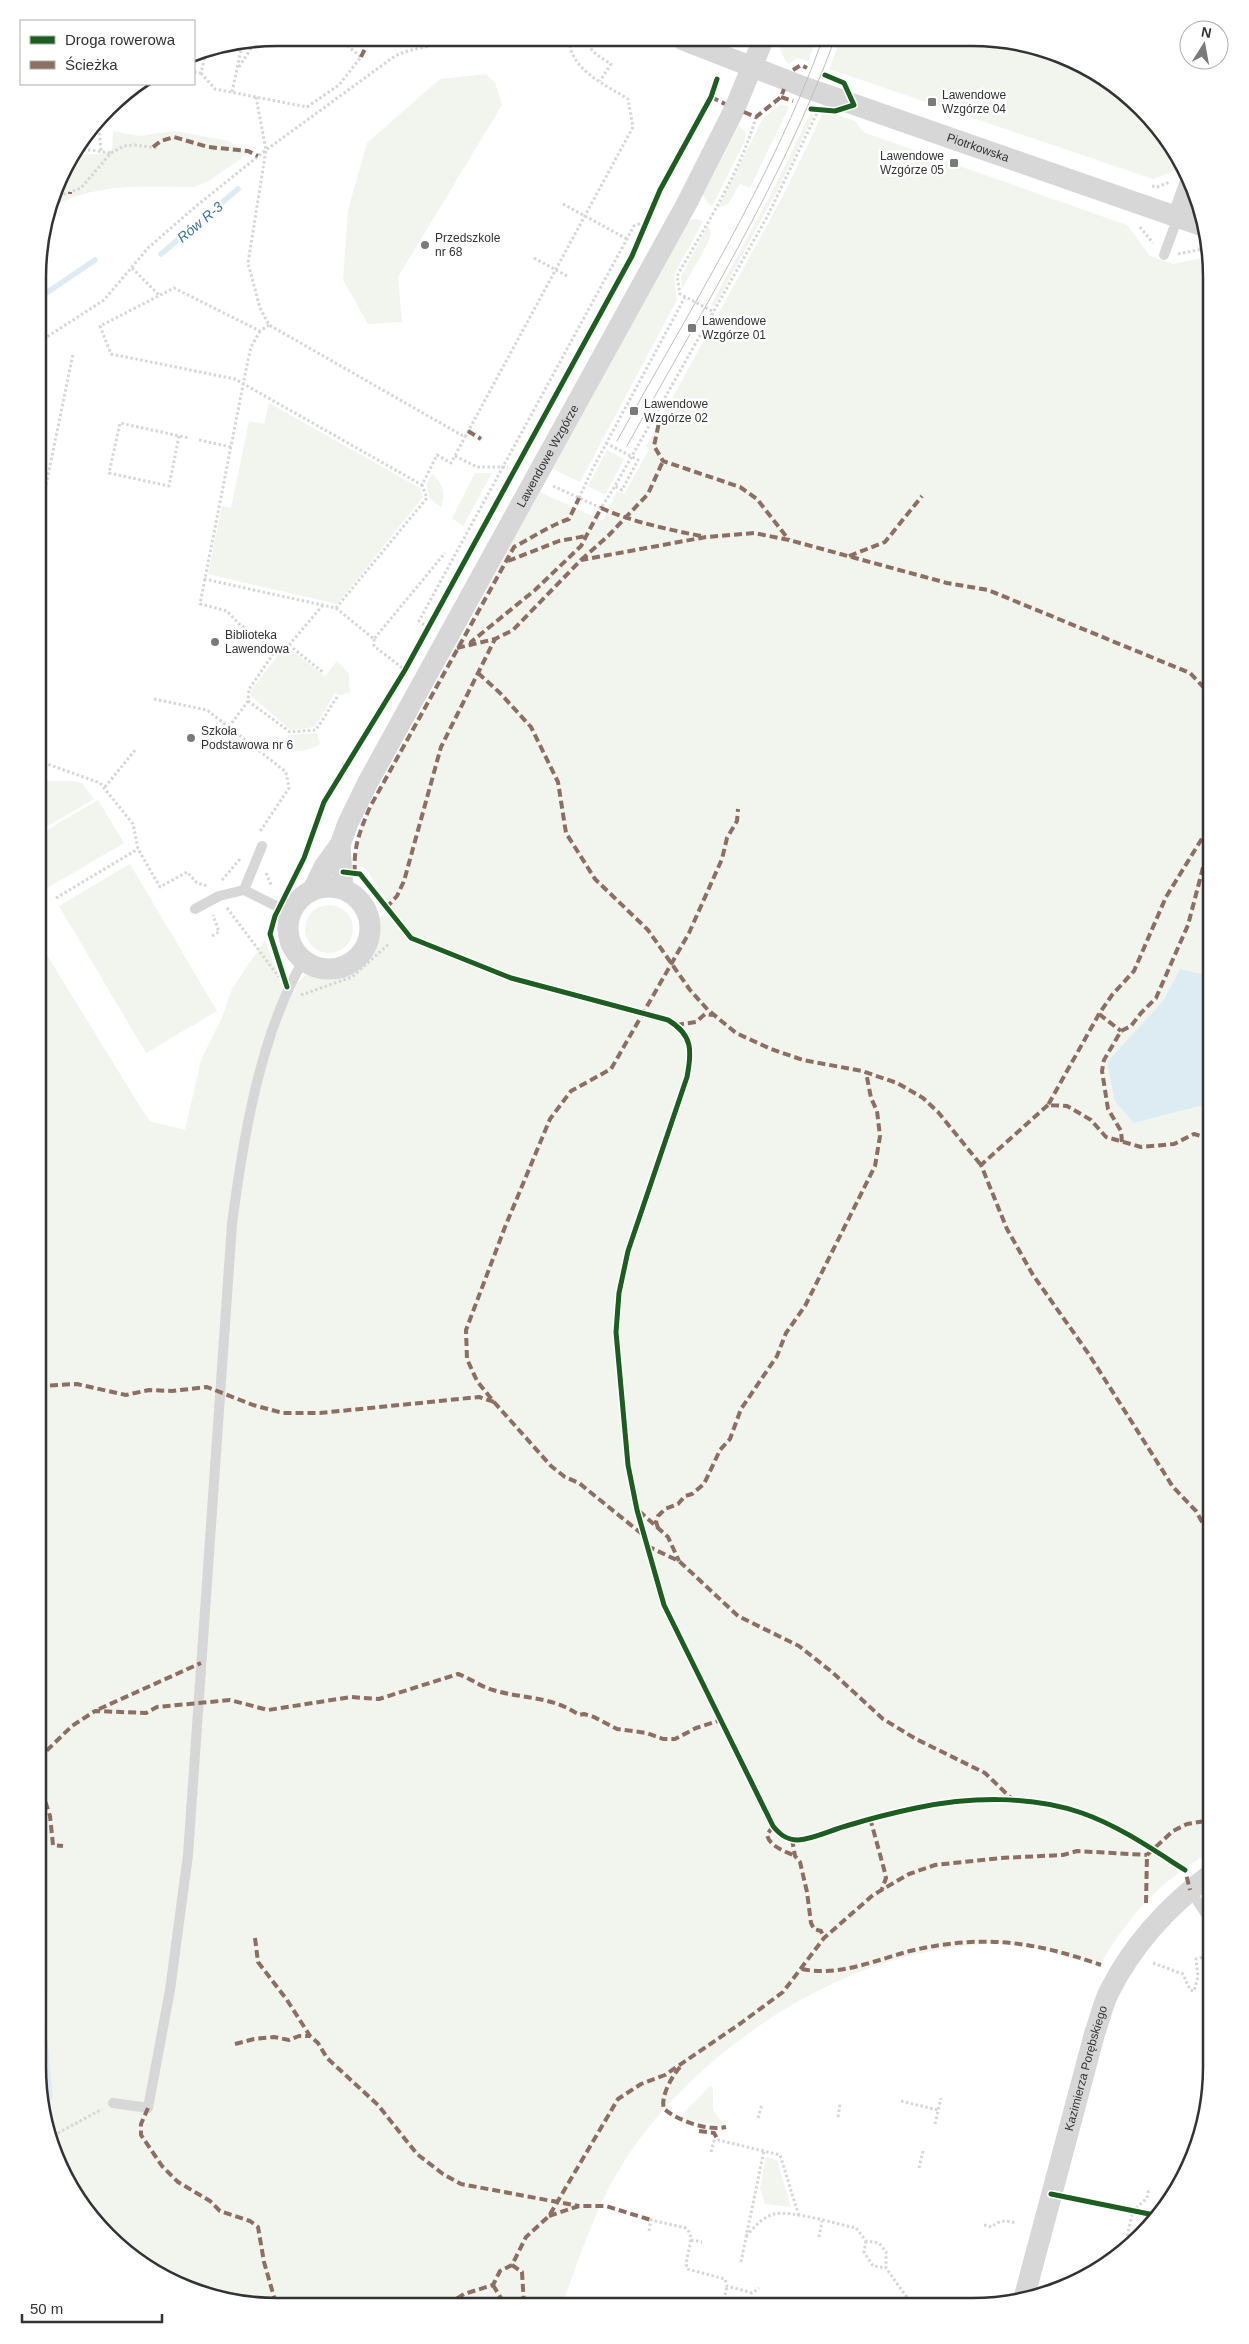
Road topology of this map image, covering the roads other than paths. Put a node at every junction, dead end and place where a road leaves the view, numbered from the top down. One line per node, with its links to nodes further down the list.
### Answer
1 (698, 46): 3 (street)
2 (761, 46): 3 (street, Lawendowe Wzgórze)
3 (753, 68): 5 (street, Piotrkowska); 9 (street, Lawendowe Wzgórze)
4 (1183, 184): 5 (street)
5 (1178, 217): 6 (street, Piotrkowska); 7 (lane)
6 (1196, 224)
7 (1161, 251)
8 (258, 843): 11 (lane)
9 (340, 845): 10 (street, Lawendowe Wzgórze); 12 (street, Lawendowe Wzgórze)
10 (343, 889): 12 (street); 15 (street)
11 (244, 890): 13 (lane); 14 (lane)
12 (313, 890): 13 (street, Lawendowe Wzgórze)
13 (285, 905): 15 (street)
14 (196, 909)
15 (303, 961): 19 (lane)
16 (1203, 1880): 17 (street, Kazimierza Porębskiego)
17 (1190, 1890): 18 (lane); 20 (street, Kazimierza Porębskiego)
18 (1203, 1910)
19 (113, 2103)
20 (1026, 2291)

